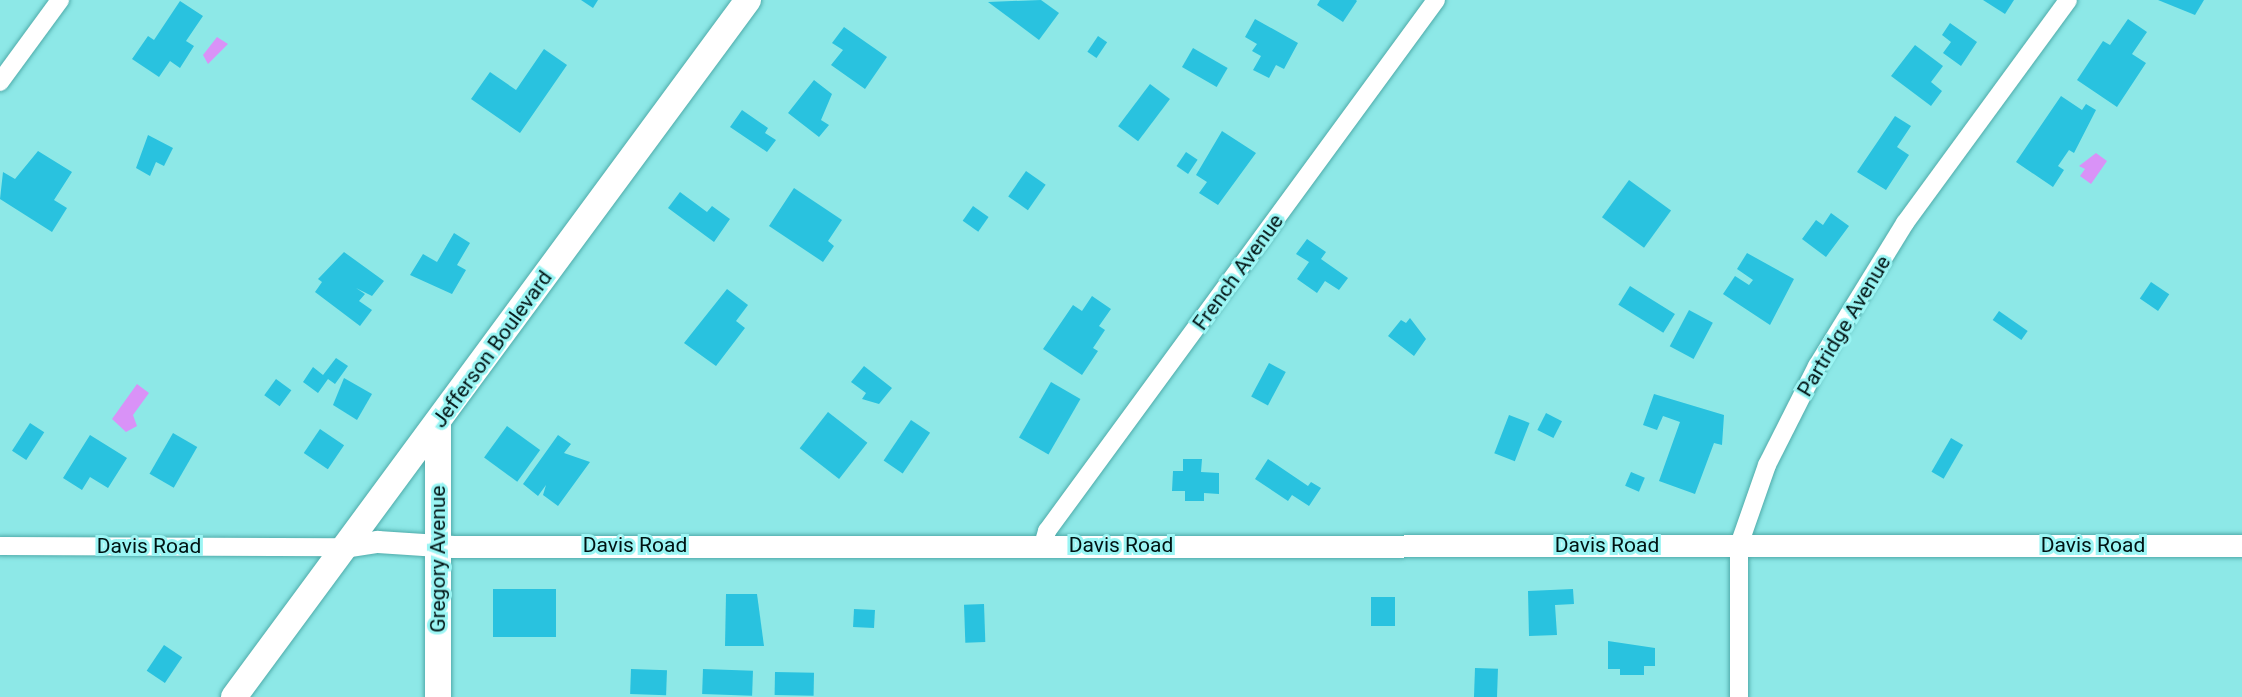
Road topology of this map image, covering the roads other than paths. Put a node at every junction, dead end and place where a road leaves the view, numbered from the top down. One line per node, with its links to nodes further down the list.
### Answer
1 (60, 0): 5 (street)
2 (748, 0): 6 (main road, Jefferson Boulevard)
3 (1436, 0): 7 (street, French Avenue)
4 (2068, 0): 8 (street, Partridge Avenue)
5 (0, 82)
6 (438, 422): 11 (main road, Jefferson Boulevard); 12 (main road, Gregory Avenue)
7 (1043, 545): 8 (street, Davis Road); 12 (street, Davis Road)
8 (1739, 545): 10 (street, Davis Road); 15 (street, Partridge Avenue)
9 (0, 546): 11 (street, Davis Road)
10 (2242, 546)
11 (345, 547): 12 (street, Davis Road); 13 (main road, Jefferson Boulevard)
12 (439, 547): 14 (main road, Gregory Avenue)
13 (234, 697)
14 (438, 697)
15 (1739, 697)

